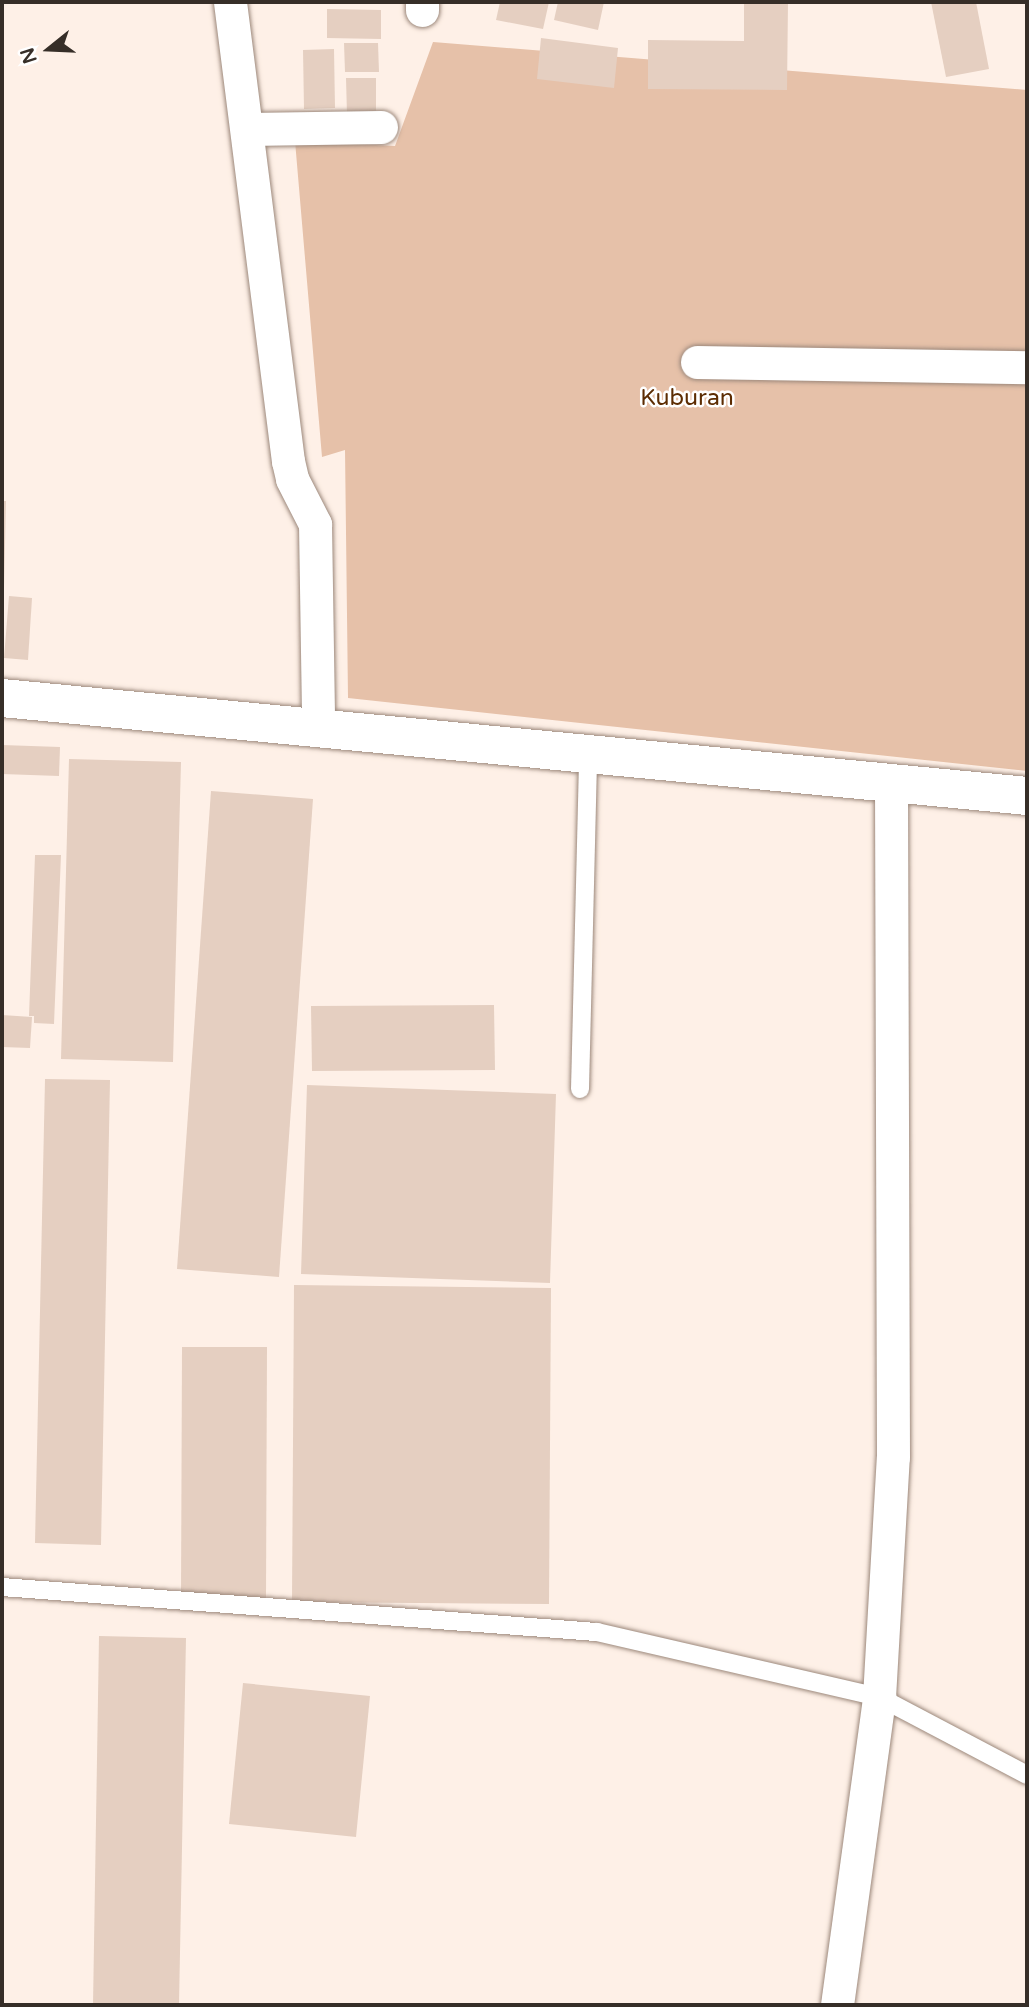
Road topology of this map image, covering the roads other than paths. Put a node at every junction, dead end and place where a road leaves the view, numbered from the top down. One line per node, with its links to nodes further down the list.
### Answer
1 (230, 2): 3 (street)
2 (381, 127): 3 (street)
3 (248, 129): 7 (street)
4 (697, 362): 5 (street)
5 (1027, 367)
6 (2, 698): 7 (main road)
7 (318, 726): 8 (main road)
8 (588, 754): 9 (main road); 11 (lane)
9 (891, 780): 10 (main road); 13 (street)
10 (1027, 796)
11 (580, 1089)
12 (2, 1587): 13 (lane)
13 (879, 1697): 14 (lane); 15 (street)
14 (1027, 1775)
15 (838, 2005)

